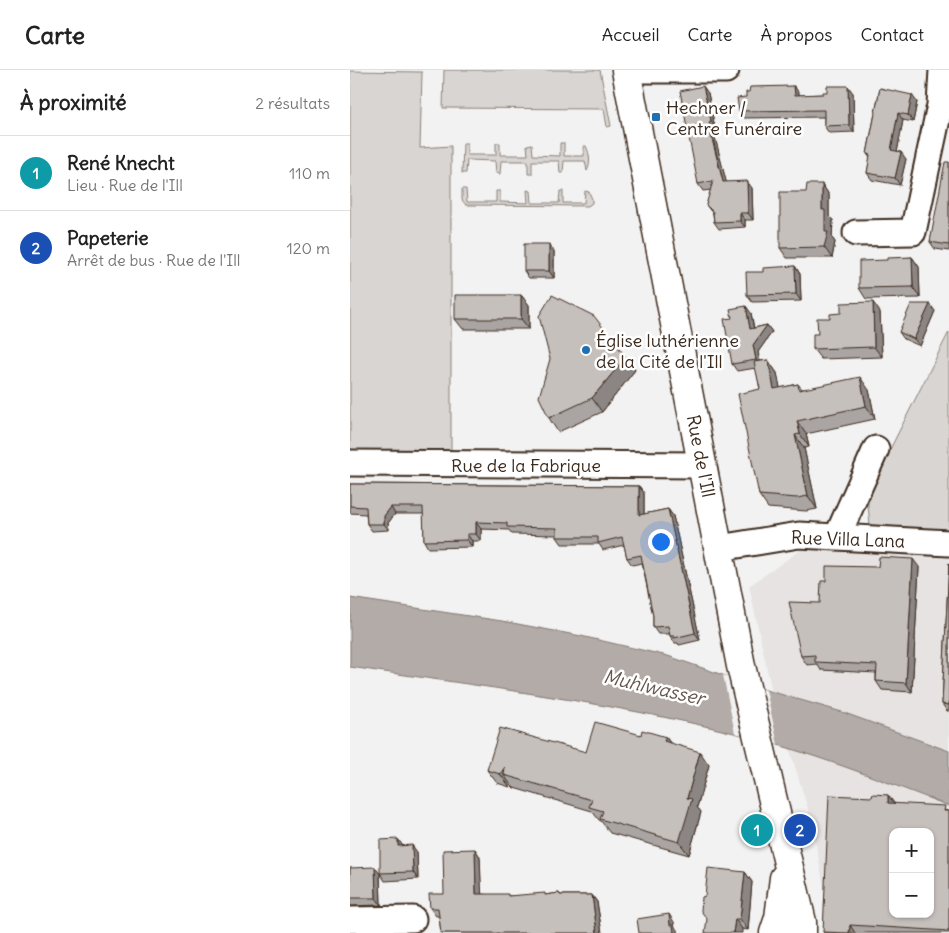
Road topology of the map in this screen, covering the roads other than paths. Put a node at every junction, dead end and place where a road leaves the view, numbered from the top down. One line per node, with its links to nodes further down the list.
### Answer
1 (626, 70): 2 (street); 7 (main road, Rue de l'Ill)
2 (726, 70)
3 (942, 70): 4 (street)
4 (856, 233)
5 (876, 449): 8 (street)
6 (350, 464): 7 (street, Rue de la Fabrique)
7 (703, 465): 10 (main road, Rue de l'Ill)
8 (837, 537): 9 (street, Rue Villa Lana); 10 (street, Rue Villa Lana)
9 (949, 543)
10 (719, 548): 11 (main road, Rue de l'Ill)
11 (782, 841): 14 (main road, Rue de l'Ill); 15 (main road, Rue de l'Ill)
12 (413, 919): 13 (street)
13 (350, 920)
14 (803, 929)
15 (774, 933)

